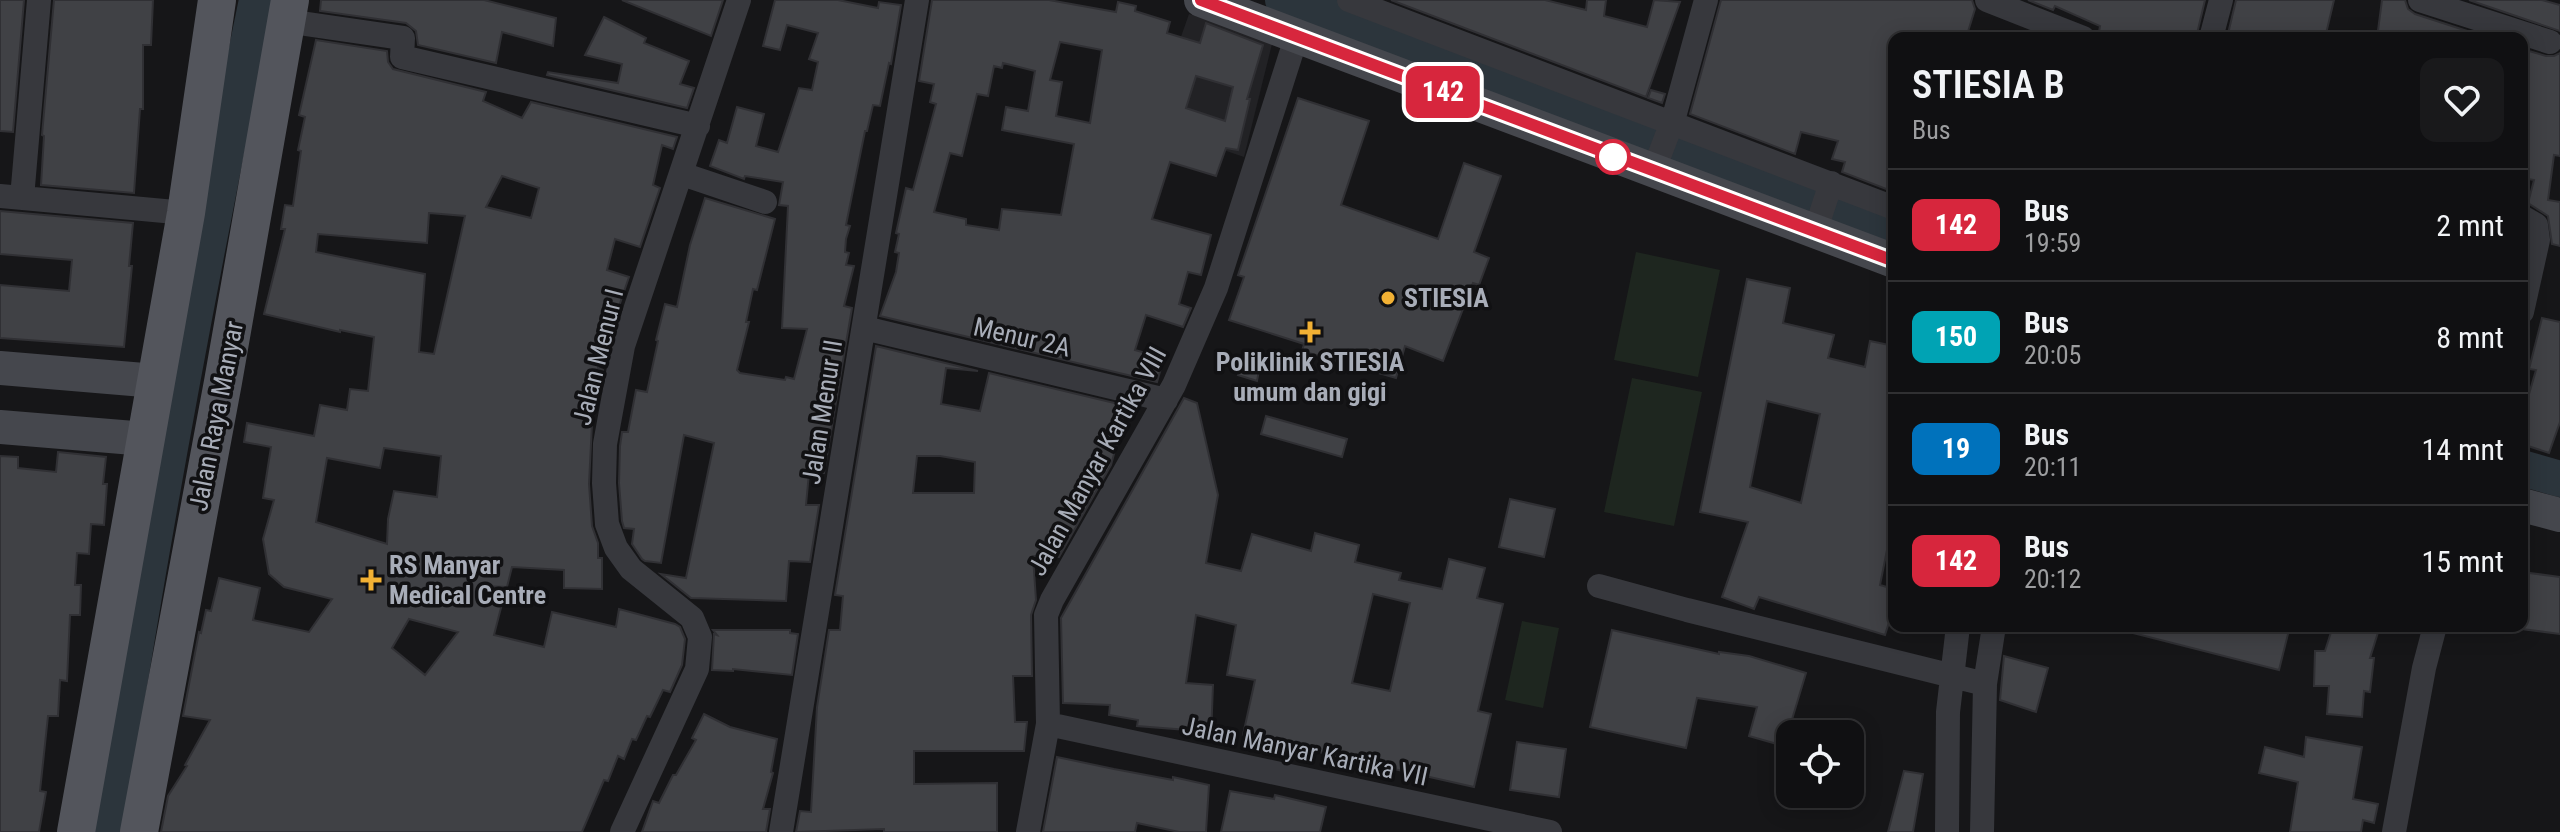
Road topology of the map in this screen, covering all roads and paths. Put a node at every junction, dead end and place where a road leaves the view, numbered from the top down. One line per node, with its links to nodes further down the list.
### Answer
1 (39, 0): 21 (street)
2 (217, 0): 25 (main road)
3 (739, 0): 18 (street, Jalan Menur I)
4 (917, 0): 29 (street, Jalan Menur II)
5 (1201, 0): 15 (street)
6 (1349, 0): 19 (street)
7 (1706, 0): 19 (street)
8 (1987, 0): 12 (street)
9 (2221, 0): 13 (street)
10 (2420, 0): 14 (street)
11 (288, 11): 18 (street); 45 (main road, Jalan Raya Manyar)
12 (2068, 32)
13 (2213, 32)
14 (2519, 32)
15 (1297, 35): 19 (street); 32 (street, Jalan Manyar Kartika VIII)
16 (2528, 35): 17 (street)
17 (2550, 42)
18 (698, 126): 20 (street, Jalan Menur I)
19 (1664, 143): 23 (street); 23 (street)
20 (682, 174): 22 (street); 46 (street, Jalan Menur I)
21 (11, 197): 25 (street)
22 (765, 202)
23 (1824, 203): 24 (street); 27 (street)
24 (1888, 208)
25 (186, 213): 31 (main road)
26 (2529, 221): 28 (street)
27 (1888, 256)
28 (2528, 285)
29 (864, 328): 32 (street, Menur 2A); 47 (street, Jalan Menur II)
30 (0, 368): 31 (street)
31 (156, 381): 34 (main road)
32 (1166, 400): 43 (street, Jalan Manyar Kartika VIII)
33 (0, 427): 34 (street)
34 (146, 439): 44 (main road)
35 (2528, 507): 36 (street)
36 (2560, 515)
37 (1599, 586): 41 (street)
38 (1957, 632): 41 (street)
39 (1993, 632): 42 (street)
40 (2433, 632): 52 (street)
41 (1950, 676): 42 (street); 50 (street)
42 (1985, 684): 51 (street)
43 (1048, 724): 48 (street, Jalan Manyar Kartika VIII); 49 (street, Jalan Manyar Kartika VII)
44 (76, 832)
45 (139, 832)
46 (622, 832)
47 (781, 832)
48 (1028, 832)
49 (1550, 832)
50 (1947, 832)
51 (1982, 832)
52 (2394, 832)

